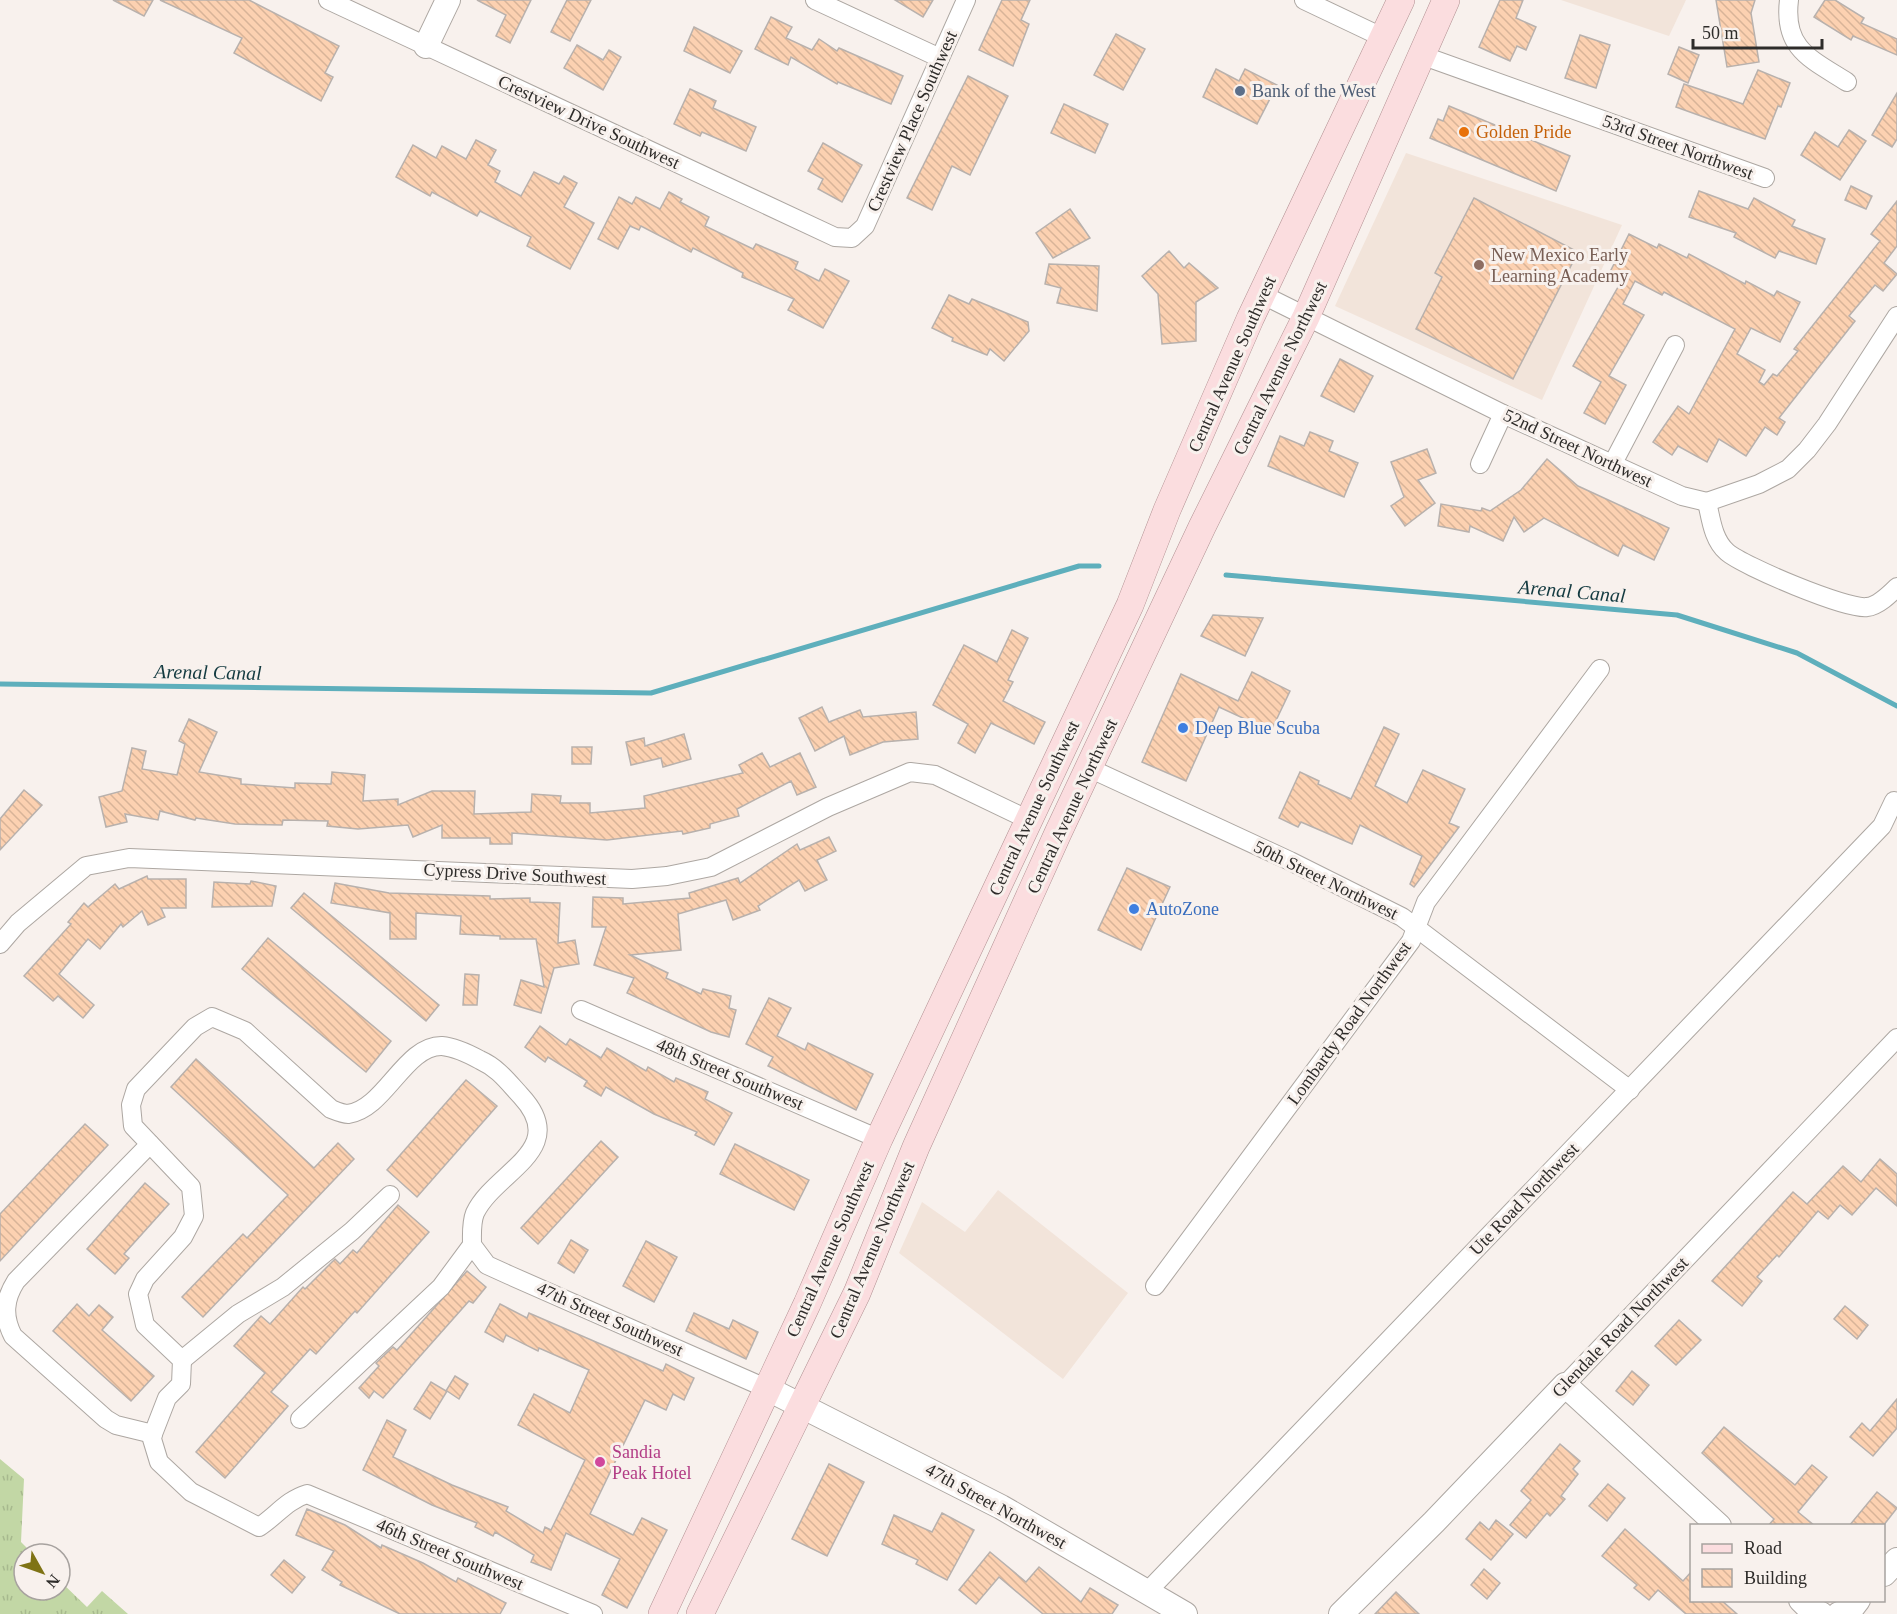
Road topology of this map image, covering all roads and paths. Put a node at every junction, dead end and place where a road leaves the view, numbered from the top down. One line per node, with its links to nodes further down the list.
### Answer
1 (328, 0): 10 (street, Crestview Drive Southwest)
2 (448, 0): 10 (street)
3 (815, 0): 12 (street)
4 (966, 0): 12 (street, Crestview Place Southwest)
5 (1304, 0): 9 (street)
6 (1401, 0): 9 (main road, Central Avenue Southwest)
7 (1446, 0): 11 (main road, Central Avenue Northwest)
8 (1789, 0): 13 (street)
9 (1384, 38): 16 (main road, Central Avenue Southwest)
10 (426, 46): 15 (street, Crestview Drive Southwest)
11 (1421, 55): 14 (street, 53rd Street Northwest); 18 (main road, Central Avenue Northwest)
12 (940, 58): 15 (street, Crestview Place Southwest)
13 (1847, 82)
14 (1765, 178)
15 (852, 238)
16 (1263, 295): 18 (street, 52nd Street Northwest); 28 (main road, Central Avenue Southwest)
17 (1897, 316): 23 (street)
18 (1306, 317): 20 (street, 52nd Street Northwest); 26 (main road, Central Avenue Northwest)
19 (1675, 345): 21 (street)
20 (1503, 414): 21 (street, 52nd Street Northwest); 22 (street)
21 (1613, 463): 23 (street, 52nd Street Northwest)
22 (1480, 464)
23 (1707, 502): 24 (street)
24 (1897, 587)
25 (1600, 669): 29 (street, Lombardy Road Northwest)
26 (1089, 768): 29 (street, 50th Street Northwest); 42 (main road, Central Avenue Northwest)
27 (1894, 801): 33 (street, Ute Road Northwest)
28 (1029, 820): 30 (street, Cypress Drive Southwest); 34 (main road, Central Avenue Southwest)
29 (1418, 928): 33 (street, 50th Street Northwest); 38 (street, Lombardy Road Northwest)
30 (0, 944)
31 (582, 1010): 34 (street, 48th Street Southwest)
32 (1897, 1038): 40 (street, Glendale Road Northwest)
33 (1630, 1090): 48 (street, Ute Road Northwest)
34 (879, 1138): 41 (main road, Central Avenue Southwest)
35 (150, 1144): 37 (street); 39 (street); 44 (street)
36 (390, 1195): 39 (street)
37 (472, 1245): 41 (street, 47th Street Southwest); 43 (street)
38 (1155, 1286)
39 (182, 1360): 44 (street)
40 (1565, 1385): 45 (street); 55 (street, Glendale Road Northwest)
41 (768, 1389): 42 (street, 47th Street Southwest); 52 (main road, Central Avenue Southwest)
42 (803, 1404): 48 (street, 47th Street Northwest); 53 (main road, Central Avenue Northwest)
43 (300, 1419)
44 (153, 1434): 51 (street, 46th Street Southwest)
45 (1717, 1524)
46 (1897, 1560): 47 (street)
47 (1885, 1573)
48 (1147, 1592): 54 (street, 47th Street Northwest)
49 (1803, 1602): 56 (street)
50 (1856, 1602): 57 (street)
51 (593, 1614)
52 (662, 1614)
53 (700, 1614)
54 (1185, 1614)
55 (1341, 1614)
56 (1821, 1614)
57 (1839, 1614)

